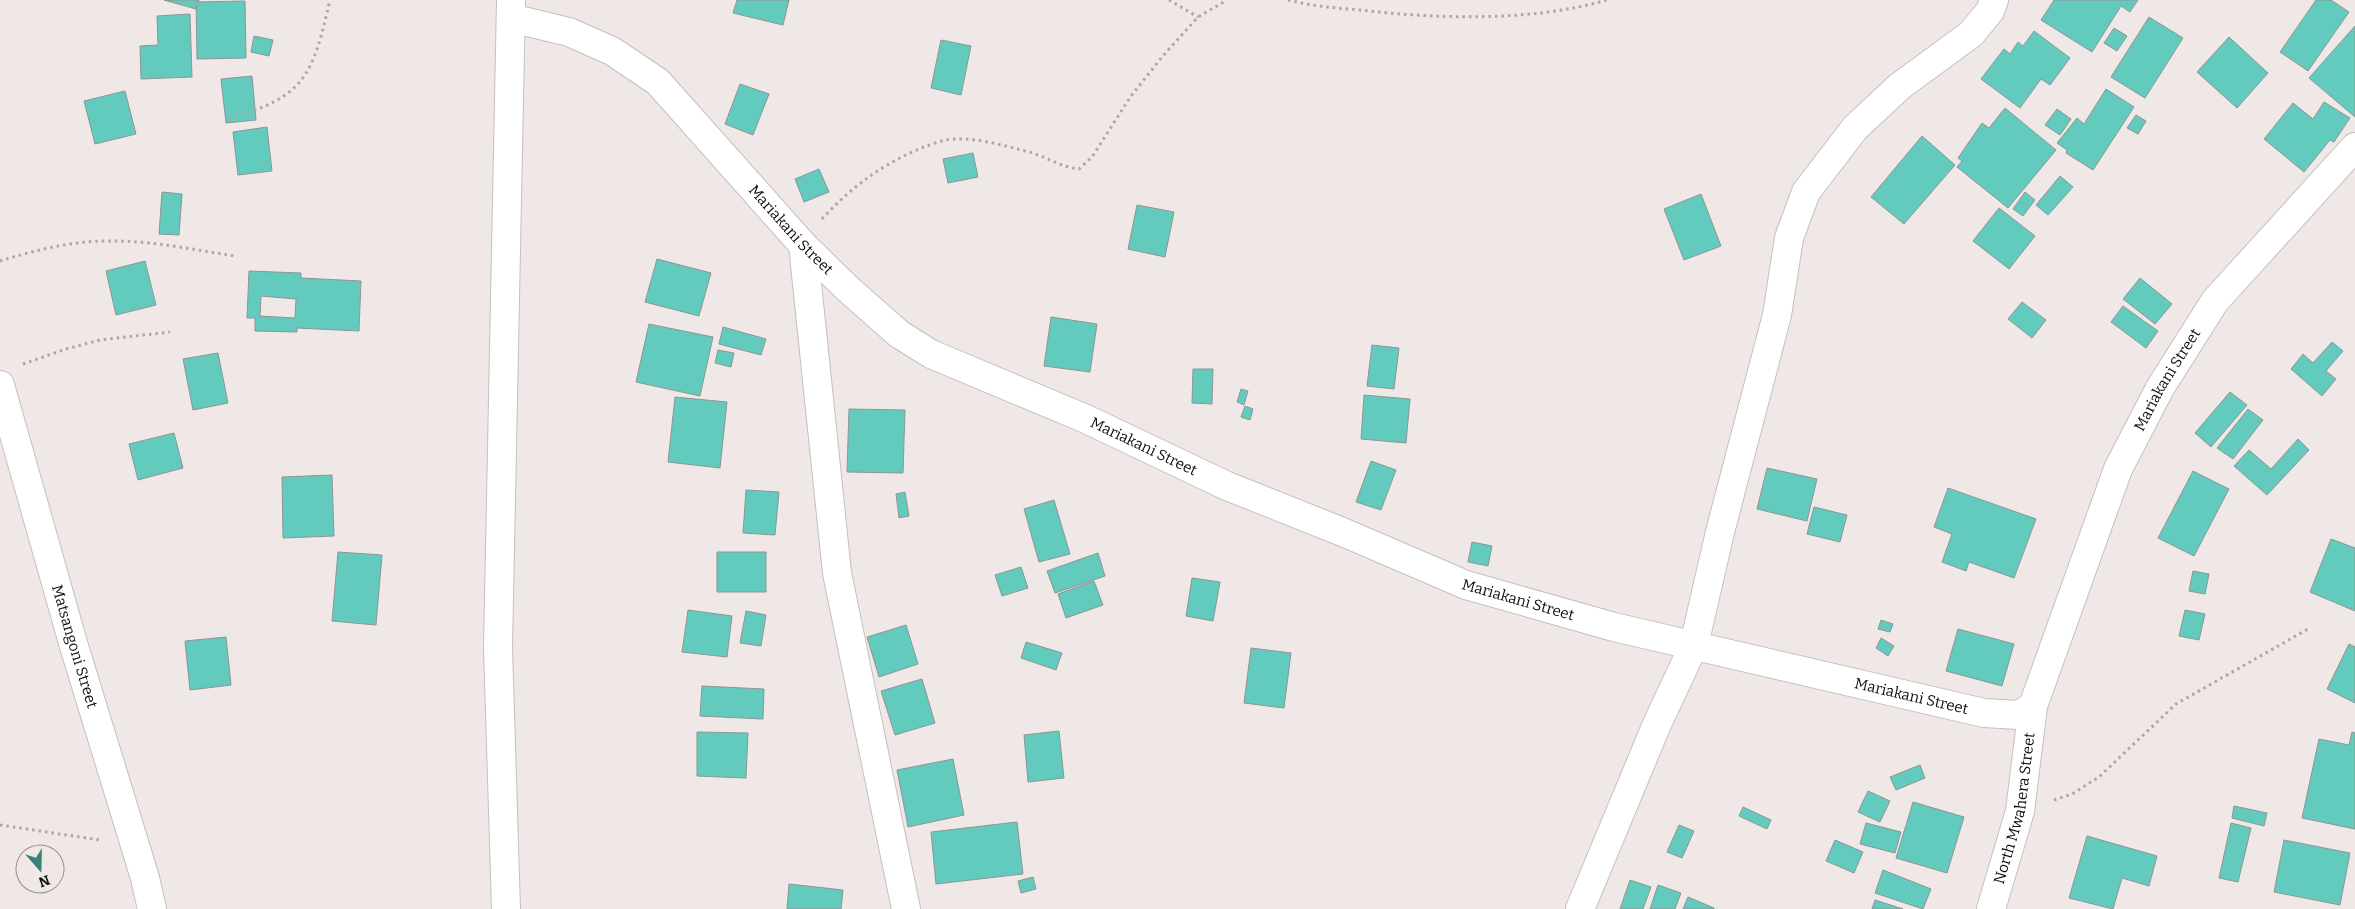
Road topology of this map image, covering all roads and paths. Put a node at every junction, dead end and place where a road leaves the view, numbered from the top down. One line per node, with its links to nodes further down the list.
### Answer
1 (330, 0): 9 (path)
2 (1169, 0): 8 (path)
3 (1227, 0): 8 (path)
4 (1288, 0): 5 (path)
5 (1607, 0)
6 (1994, 0): 18 (main road)
7 (511, 9): 11 (main road, Mariakani Street); 24 (main road)
8 (1198, 17): 11 (path)
9 (229, 118)
10 (2355, 146): 19 (main road, Mariakani Street)
11 (803, 245): 18 (main road, Mariakani Street); 25 (main road)
12 (236, 256): 13 (path)
13 (0, 261)
14 (170, 332): 15 (path)
15 (19, 365)
16 (0, 385): 22 (main road, Matsangoni Street)
17 (2308, 629): 20 (path)
18 (1694, 645): 19 (main road, Mariakani Street); 26 (main road)
19 (2033, 706): 20 (main road, North Mwahera Street)
20 (2020, 812): 27 (main road, North Mwahera Street)
21 (0, 825): 22 (path)
22 (135, 845): 23 (main road, Matsangoni Street)
23 (152, 909)
24 (506, 909)
25 (906, 909)
26 (1580, 909)
27 (1991, 909)

